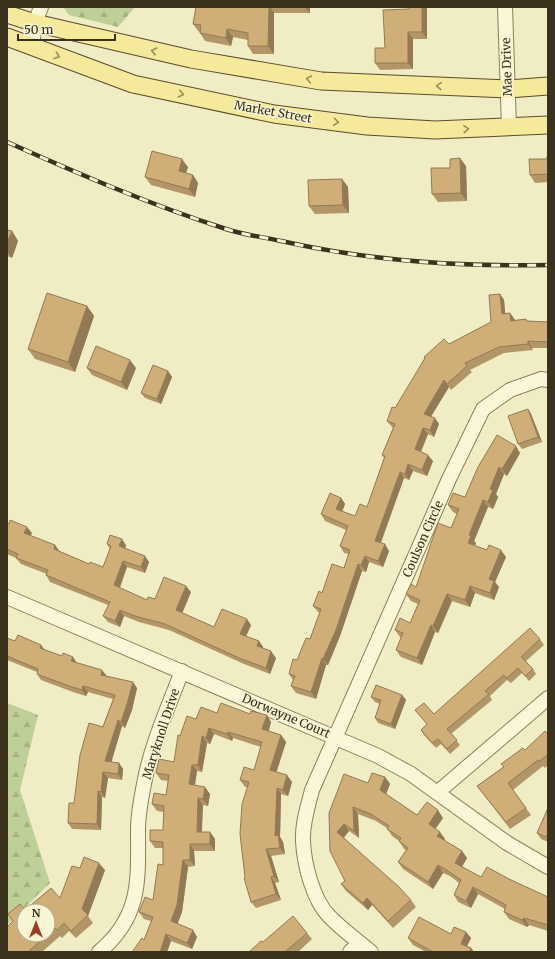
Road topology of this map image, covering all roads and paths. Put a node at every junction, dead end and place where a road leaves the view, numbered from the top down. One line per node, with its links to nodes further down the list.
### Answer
1 (41, 7): 4 (street)
2 (505, 7): 8 (street, Mae Drive)
3 (7, 14): 4 (main road)
4 (35, 23): 6 (street); 8 (main road, one-way to 4)
5 (7, 38): 6 (main road, Market Street)
6 (32, 47): 10 (main road, Market Street, one-way to 10)
7 (548, 86): 8 (main road)
8 (508, 89): 10 (street, Mae Drive)
9 (548, 125): 10 (main road, Market Street)
10 (509, 127)
11 (548, 380): 15 (street, Coulson Circle)
12 (7, 597): 13 (street, Dorwayne Court)
13 (182, 671): 15 (street, Dorwayne Court); 19 (street, Maryknoll Drive)
14 (548, 698): 16 (street)
15 (337, 737): 16 (street, Dorwayne Court); 18 (street, Coulson Circle)
16 (438, 792): 17 (street, Dorwayne Court)
17 (548, 866)
18 (355, 947): 20 (street, Coulson Circle)
19 (99, 952)
20 (371, 952)

